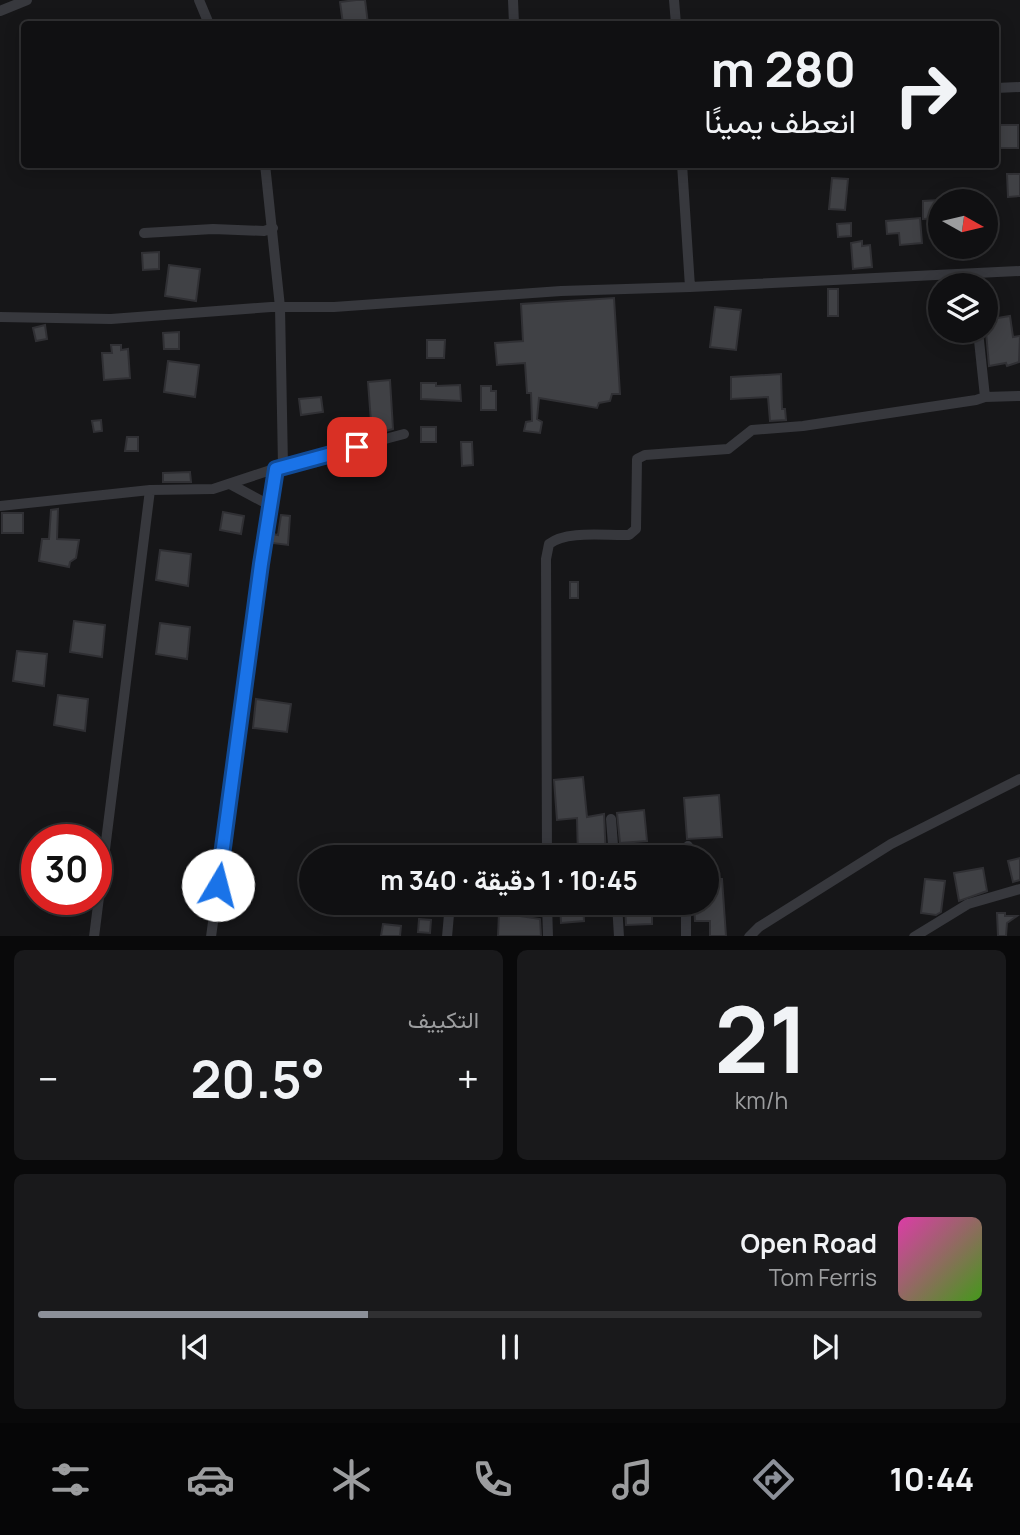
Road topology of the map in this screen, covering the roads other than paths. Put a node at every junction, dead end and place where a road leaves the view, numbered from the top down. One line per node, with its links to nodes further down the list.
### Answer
1 (27, 0): 5 (street)
2 (199, 0): 6 (street)
3 (513, 0): 7 (street)
4 (674, 0): 8 (street)
5 (0, 11)
6 (208, 21)
7 (513, 21)
8 (676, 21)
9 (1020, 87): 10 (street)
10 (999, 88)
11 (266, 168): 13 (street)
12 (682, 168): 18 (street)
13 (273, 228): 14 (street); 19 (street)
14 (144, 233)
15 (1020, 271): 16 (street)
16 (988, 273)
17 (928, 276): 18 (street)
18 (690, 288): 19 (street)
19 (279, 307): 20 (street); 25 (street)
20 (0, 317)
21 (979, 343): 23 (street)
22 (1020, 396): 23 (street)
23 (985, 397): 32 (street)
24 (404, 435): 25 (street)
25 (280, 468): 26 (street); 29 (street)
26 (230, 484): 27 (street); 29 (street)
27 (150, 490): 28 (street); 39 (street)
28 (0, 506)
29 (271, 506): 40 (street)
30 (1020, 779): 45 (street)
31 (611, 819): 33 (street)
32 (547, 845)
33 (613, 845)
34 (1020, 889): 46 (street)
35 (449, 915): 41 (street)
36 (547, 915): 42 (street)
37 (618, 915): 43 (street)
38 (686, 915): 44 (street)
39 (94, 936)
40 (211, 936)
41 (447, 936)
42 (548, 936)
43 (620, 936)
44 (686, 936)
45 (748, 936)
46 (914, 936)

